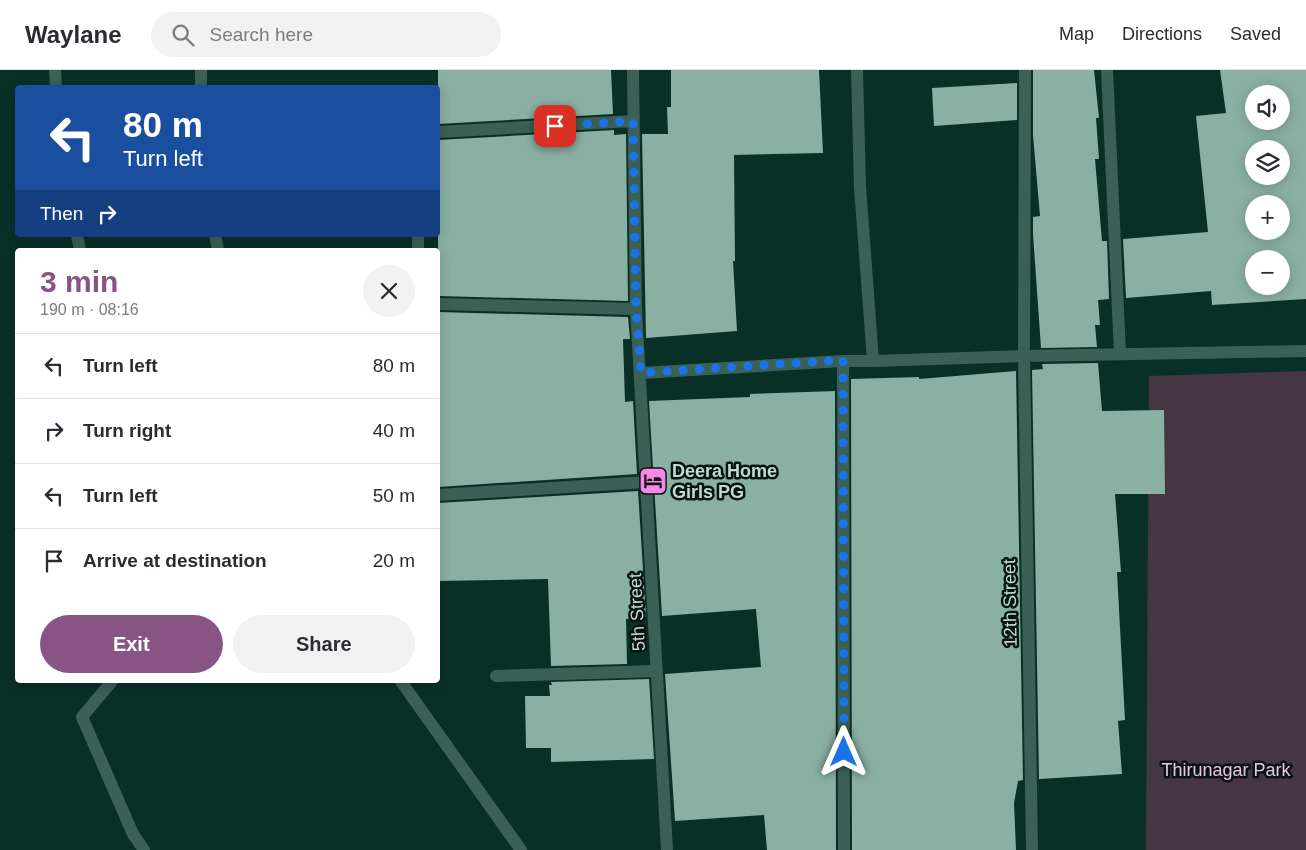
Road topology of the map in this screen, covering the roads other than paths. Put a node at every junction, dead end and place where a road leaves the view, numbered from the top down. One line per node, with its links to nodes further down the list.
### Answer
1 (55, 70): 7 (street)
2 (201, 70): 8 (street)
3 (633, 70): 9 (street, 5th Street)
4 (857, 70): 17 (street)
5 (1024, 70): 15 (street, 12th Street)
6 (1107, 70): 14 (street)
7 (56, 85)
8 (201, 85)
9 (633, 121): 10 (street); 12 (street, 5th Street)
10 (440, 132)
11 (440, 304): 12 (street)
12 (636, 309): 18 (street, 5th Street)
13 (1306, 350): 14 (street)
14 (1120, 354): 15 (street)
15 (1024, 356): 17 (street); 29 (street, 12th Street)
16 (843, 360): 17 (street); 18 (street); 28 (street)
17 (873, 361)
18 (641, 373): 19 (street, 5th Street)
19 (647, 482): 20 (street); 21 (street, 5th Street)
20 (440, 495)
21 (657, 671): 22 (street); 27 (street, 5th Street)
22 (496, 676)
23 (110, 683): 25 (street)
24 (402, 683): 26 (street)
25 (144, 850)
26 (521, 850)
27 (667, 850)
28 (844, 850)
29 (1032, 850)

